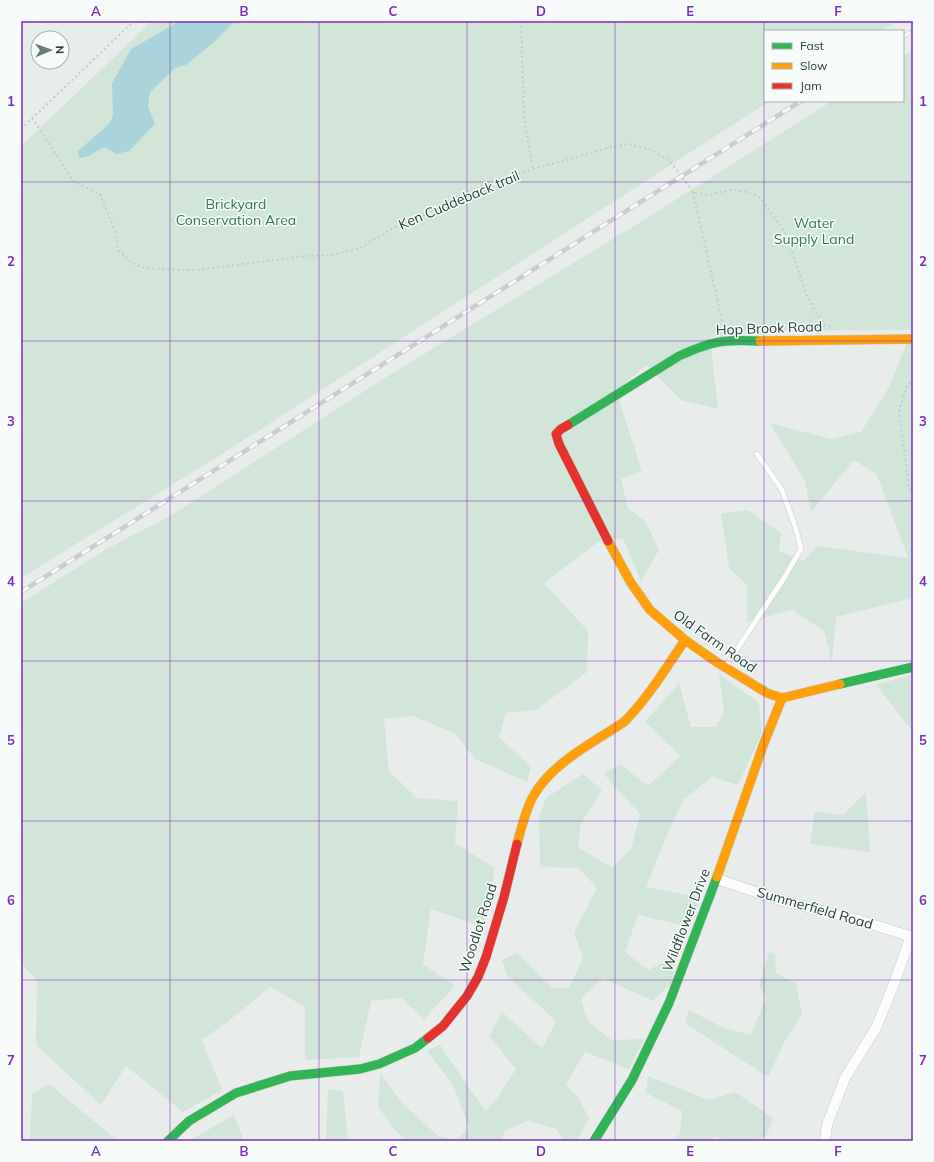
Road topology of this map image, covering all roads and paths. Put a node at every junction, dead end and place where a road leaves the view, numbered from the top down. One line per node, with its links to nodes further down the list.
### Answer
1 (134, 21): 3 (path)
2 (521, 21): 5 (path)
3 (32, 118): 4 (path); 5 (path, Ken Cuddeback trail)
4 (21, 129)
5 (533, 169): 6 (path, Ken Cuddeback trail)
6 (692, 192): 7 (path); 9 (path)
7 (836, 328)
8 (913, 339): 9 (street, Hop Brook Road)
9 (727, 341): 11 (street, Hop Brook Road)
10 (913, 378): 13 (path)
11 (556, 434): 14 (street, Old Farm Road)
12 (757, 454): 15 (lane)
13 (913, 495)
14 (685, 640): 15 (street, Old Farm Road); 20 (street, Woodlot Road)
15 (725, 667): 17 (street, Old Farm Road)
16 (913, 667): 17 (street)
17 (782, 698): 18 (street, Wildflower Drive)
18 (716, 879): 19 (street, Summerfield Road); 21 (street, Wildflower Drive)
19 (912, 936): 22 (street)
20 (168, 1141)
21 (594, 1141)
22 (825, 1141)

